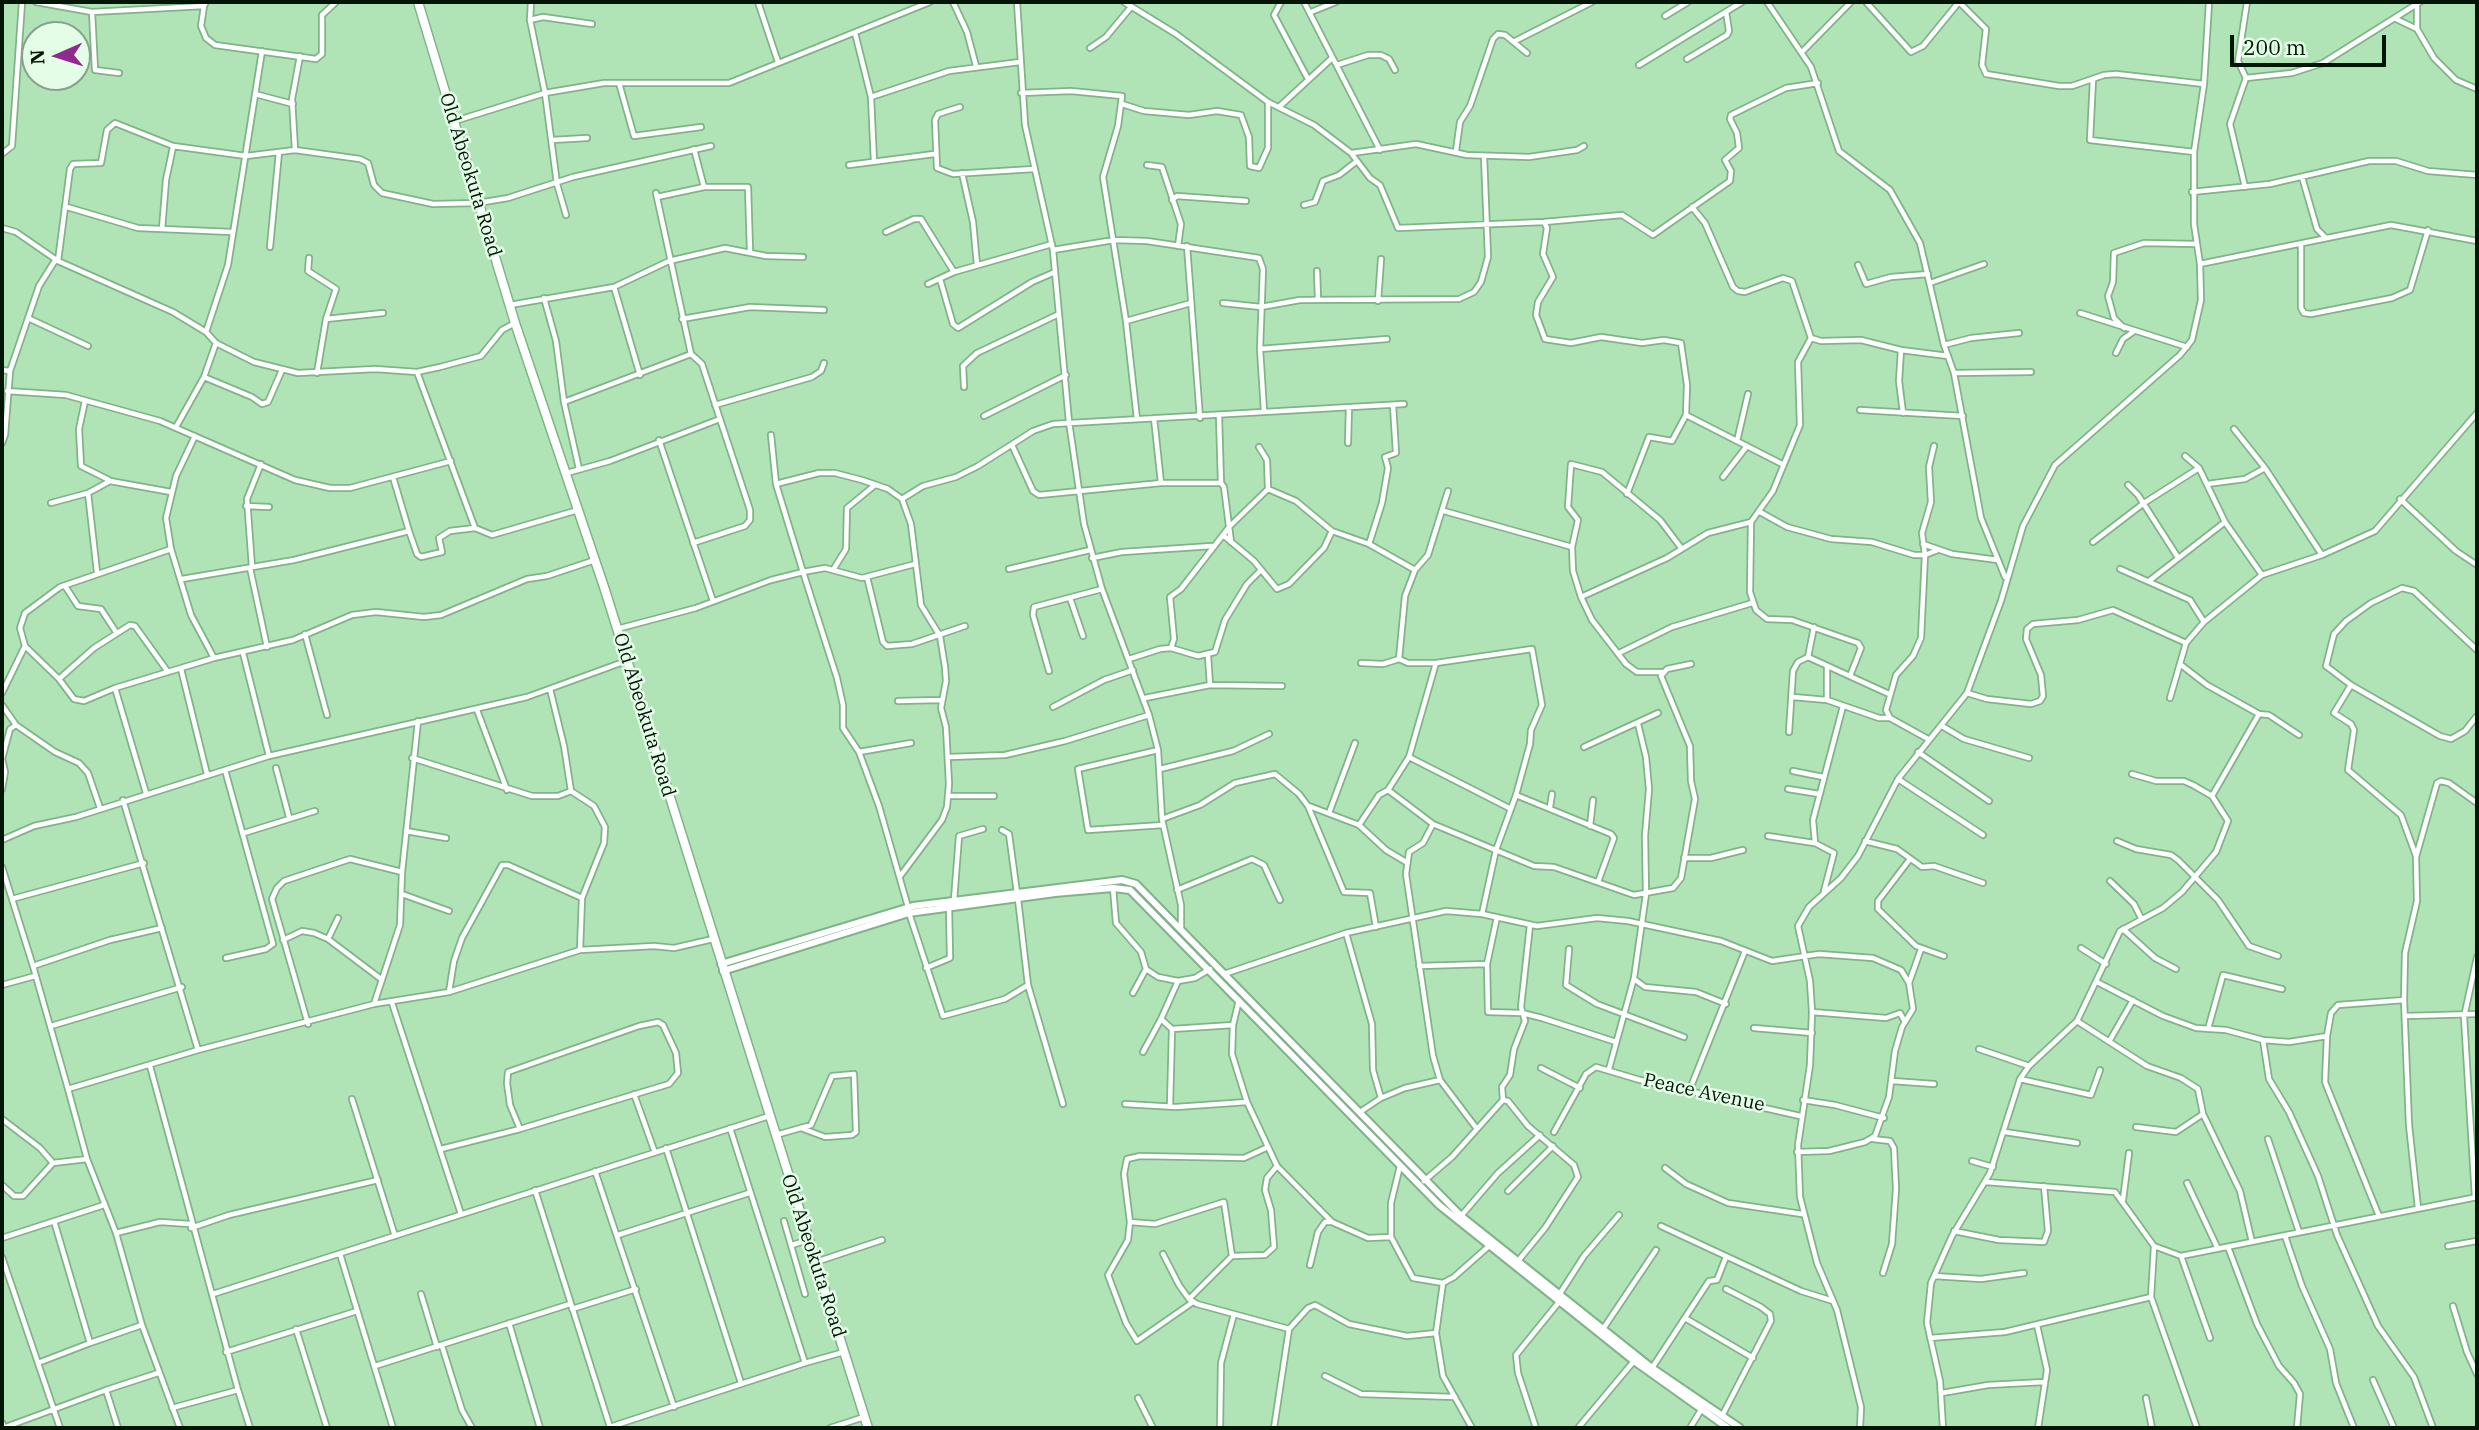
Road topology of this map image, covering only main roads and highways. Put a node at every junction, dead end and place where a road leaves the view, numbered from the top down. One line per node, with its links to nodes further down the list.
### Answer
1 (418, 2): 2 (highway, Old Abeokuta Road)
2 (868, 1428)

